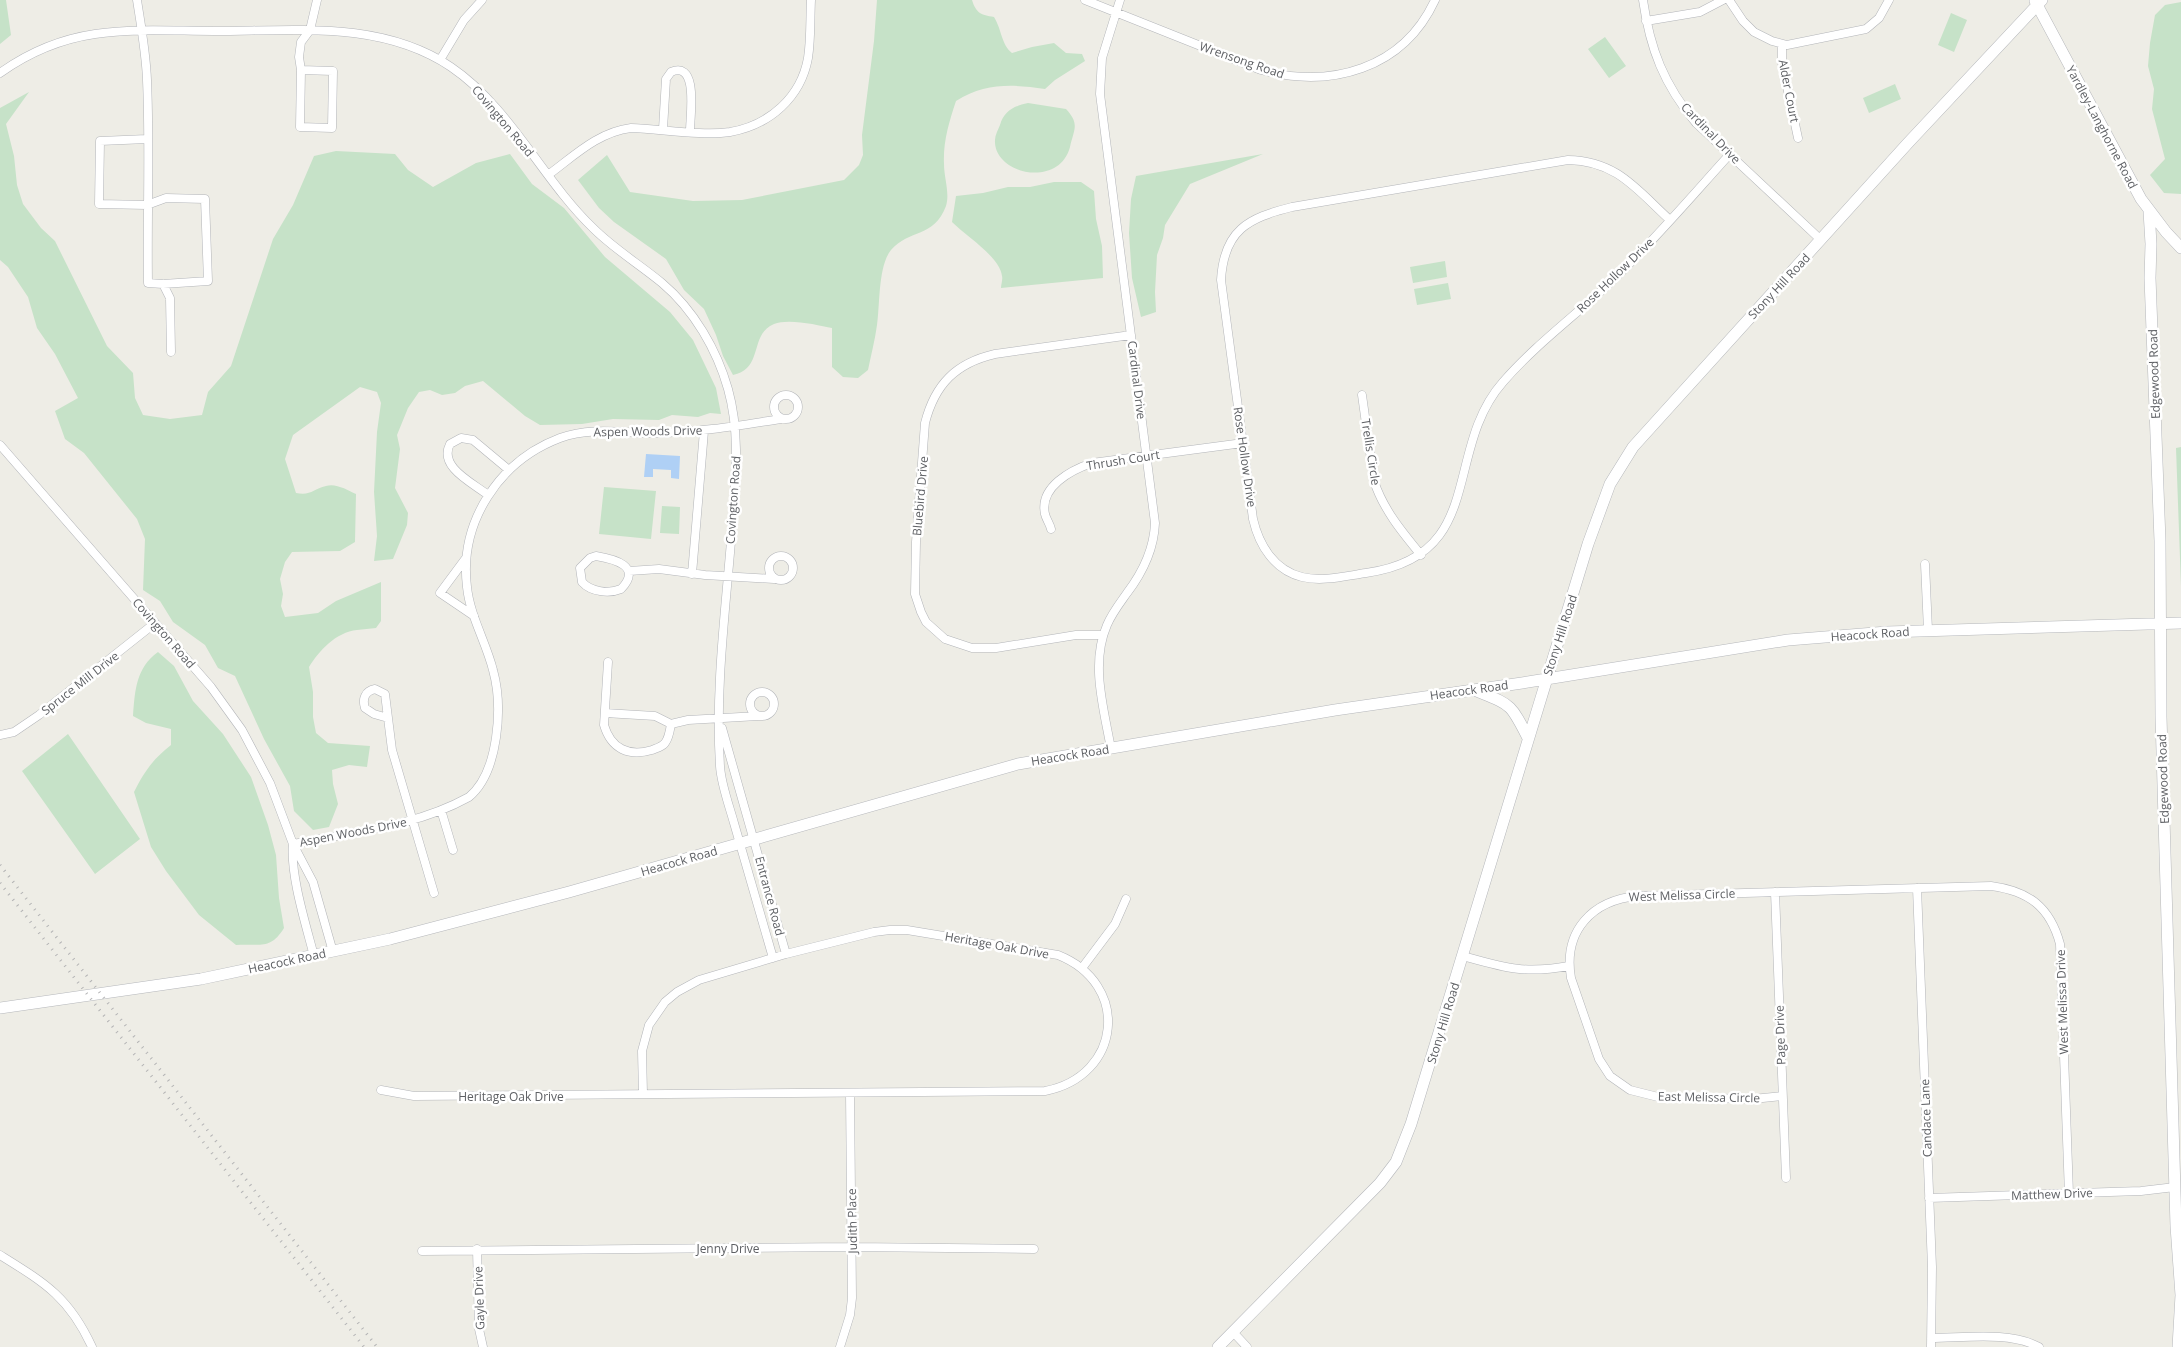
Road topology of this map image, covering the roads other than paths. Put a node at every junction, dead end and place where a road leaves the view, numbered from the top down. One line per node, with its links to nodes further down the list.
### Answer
1 (137, 0): 15 (street)
2 (317, 0): 16 (street)
3 (482, 0): 18 (street)
4 (811, 0): 22 (street)
5 (1085, 0): 13 (street, Wrensong Road)
6 (1120, 0): 13 (street, Cardinal Drive)
7 (1435, 0): 13 (street, Wrensong Road)
8 (1643, 0): 14 (street, Cardinal Drive)
9 (1723, 0): 14 (street)
10 (1729, 0): 17 (street)
11 (1889, 0): 17 (street)
12 (2038, 2): 28 (street, Yardley-Langhorne Road); 30 (street, Stony Hill Road)
13 (1114, 12): 33 (street, Cardinal Drive)
14 (1646, 21): 25 (street, Cardinal Drive)
15 (141, 30): 16 (street, Covington Road); 20 (street, Covington Road); 24 (street)
16 (310, 30): 18 (street, Covington Road); 19 (street)
17 (1782, 44): 23 (street, Alder Court)
18 (440, 60): 26 (street, Covington Road)
19 (301, 70): 19 (street)
20 (0, 73)
21 (663, 129): 22 (street); 22 (street); 26 (street)
22 (690, 131)
23 (1798, 138)
24 (147, 139): 27 (street); 27 (street)
25 (1730, 154): 29 (street, Rose Hollow Drive); 30 (street, Cardinal Drive)
26 (548, 175): 37 (street, Covington Road)
27 (147, 205): 32 (street); 32 (street)
28 (2148, 210): 31 (street, Yardley-Langhorne Road); 55 (street, Edgewood Road)
29 (1670, 220): 39 (street, Rose Hollow Drive); 45 (street, Rose Hollow Drive)
30 (1821, 240): 59 (street, Stony Hill Road)
31 (2181, 248)
32 (163, 284): 34 (street)
33 (1131, 335): 41 (street, Cardinal Drive); 57 (street, Bluebird Drive)
34 (171, 352)
35 (1362, 395): 45 (street, Trellis Circle)
36 (781, 419): 37 (street)
37 (736, 426): 38 (street, Aspen Woods Drive); 50 (street, Covington Road)
38 (704, 431): 42 (street, Aspen Woods Drive); 49 (street)
39 (1243, 443): 41 (street, Thrush Court); 45 (street, Rose Hollow Drive)
40 (0, 445): 53 (street, Covington Road)
41 (1146, 457): 44 (street, Thrush Court); 57 (street, Cardinal Drive)
42 (509, 470): 43 (street, Aspen Woods Drive); 43 (street)
43 (488, 495): 46 (street, Aspen Woods Drive)
44 (1051, 529)
45 (1421, 555)
46 (466, 558): 52 (street, Aspen Woods Drive); 52 (street, Aspen Woods Drive)
47 (1925, 564): 56 (street)
48 (629, 571): 48 (street); 49 (street)
49 (692, 574): 50 (street)
50 (728, 575): 51 (street); 64 (street, Covington Road)
51 (774, 579)
52 (474, 616): 69 (street, Aspen Woods Drive)
53 (155, 623): 66 (street, Spruce Mill Drive); 72 (street, Covington Road)
54 (2181, 623): 55 (street, Heacock Road)
55 (2161, 624): 56 (street, Heacock Road); 92 (street, Edgewood Road)
56 (1928, 630): 59 (street, Heacock Road)
57 (1103, 635): 68 (street, Cardinal Drive)
58 (608, 662): 61 (street)
59 (1546, 679): 60 (street, Heacock Road); 67 (street, Stony Hill Road)
60 (1472, 690): 67 (street); 68 (street, Heacock Road)
61 (605, 713): 65 (street); 65 (street)
62 (758, 716): 64 (street)
63 (388, 718): 70 (street, Aspen Woods Drive)
64 (719, 718): 65 (street); 71 (street, Covington Road); 73 (street, Covington Road)
65 (671, 724)
66 (0, 735)
67 (1528, 738): 82 (street, Stony Hill Road)
68 (1111, 749): 71 (street, Heacock Road)
69 (441, 810): 70 (street, Aspen Woods Drive); 74 (street)
70 (412, 820): 72 (street, Aspen Woods Drive); 77 (street, Aspen Woods Drive)
71 (754, 838): 73 (street, Heacock Road); 80 (street, Entrance Road)
72 (293, 844): 79 (street, Covington Road); 81 (street, Covington Road)
73 (740, 844): 79 (street, Heacock Road); 83 (street, Entrance Road)
74 (453, 850)
75 (1917, 888): 76 (street, West Melissa Drive); 93 (street, West Melissa Drive); 94 (street, Candace Lane)
76 (1775, 892): 84 (street, West Melissa Circle); 90 (street, Page Drive)
77 (434, 893)
78 (1126, 899): 85 (street)
79 (333, 952): 81 (street, Heacock Road)
80 (786, 954): 83 (street, Heritage Oak Drive); 85 (street, Heritage Oak Drive)
81 (314, 956): 86 (street, Heacock Road)
82 (1463, 956): 84 (street); 100 (street, Stony Hill Road)
83 (773, 958): 89 (street, Heritage Oak Drive)
84 (1569, 966): 90 (street, East Melissa Circle)
85 (1082, 968): 88 (street, Heritage Oak Drive)
86 (0, 1008)
87 (381, 1090): 89 (street, Heritage Oak Drive)
88 (850, 1093): 89 (street, Heritage Oak Drive); 95 (street, Judith Place)
89 (643, 1094)
90 (1782, 1096): 91 (street, Page Drive)
91 (1786, 1178)
92 (2175, 1187): 93 (street, Matthew Drive); 109 (street, Edgewood Road)
93 (2069, 1194): 94 (street, Matthew Drive)
94 (1929, 1198): 101 (street, Candace Lane)
95 (852, 1247): 96 (street, Jenny Drive); 97 (street, Jenny Drive); 104 (street, Judith Place)
96 (477, 1249): 98 (street, Jenny Drive); 103 (street, Gayle Drive)
97 (1034, 1249)
98 (422, 1251)
99 (0, 1255): 102 (street)
100 (1233, 1332): 105 (street, Stony Hill Road); 106 (street)
101 (1931, 1338): 107 (street, Candace Lane); 108 (street)
102 (92, 1347)
103 (483, 1347)
104 (840, 1347)
105 (1218, 1347)
106 (1247, 1347)
107 (1931, 1347)
108 (2039, 1347)
109 (2178, 1347)

